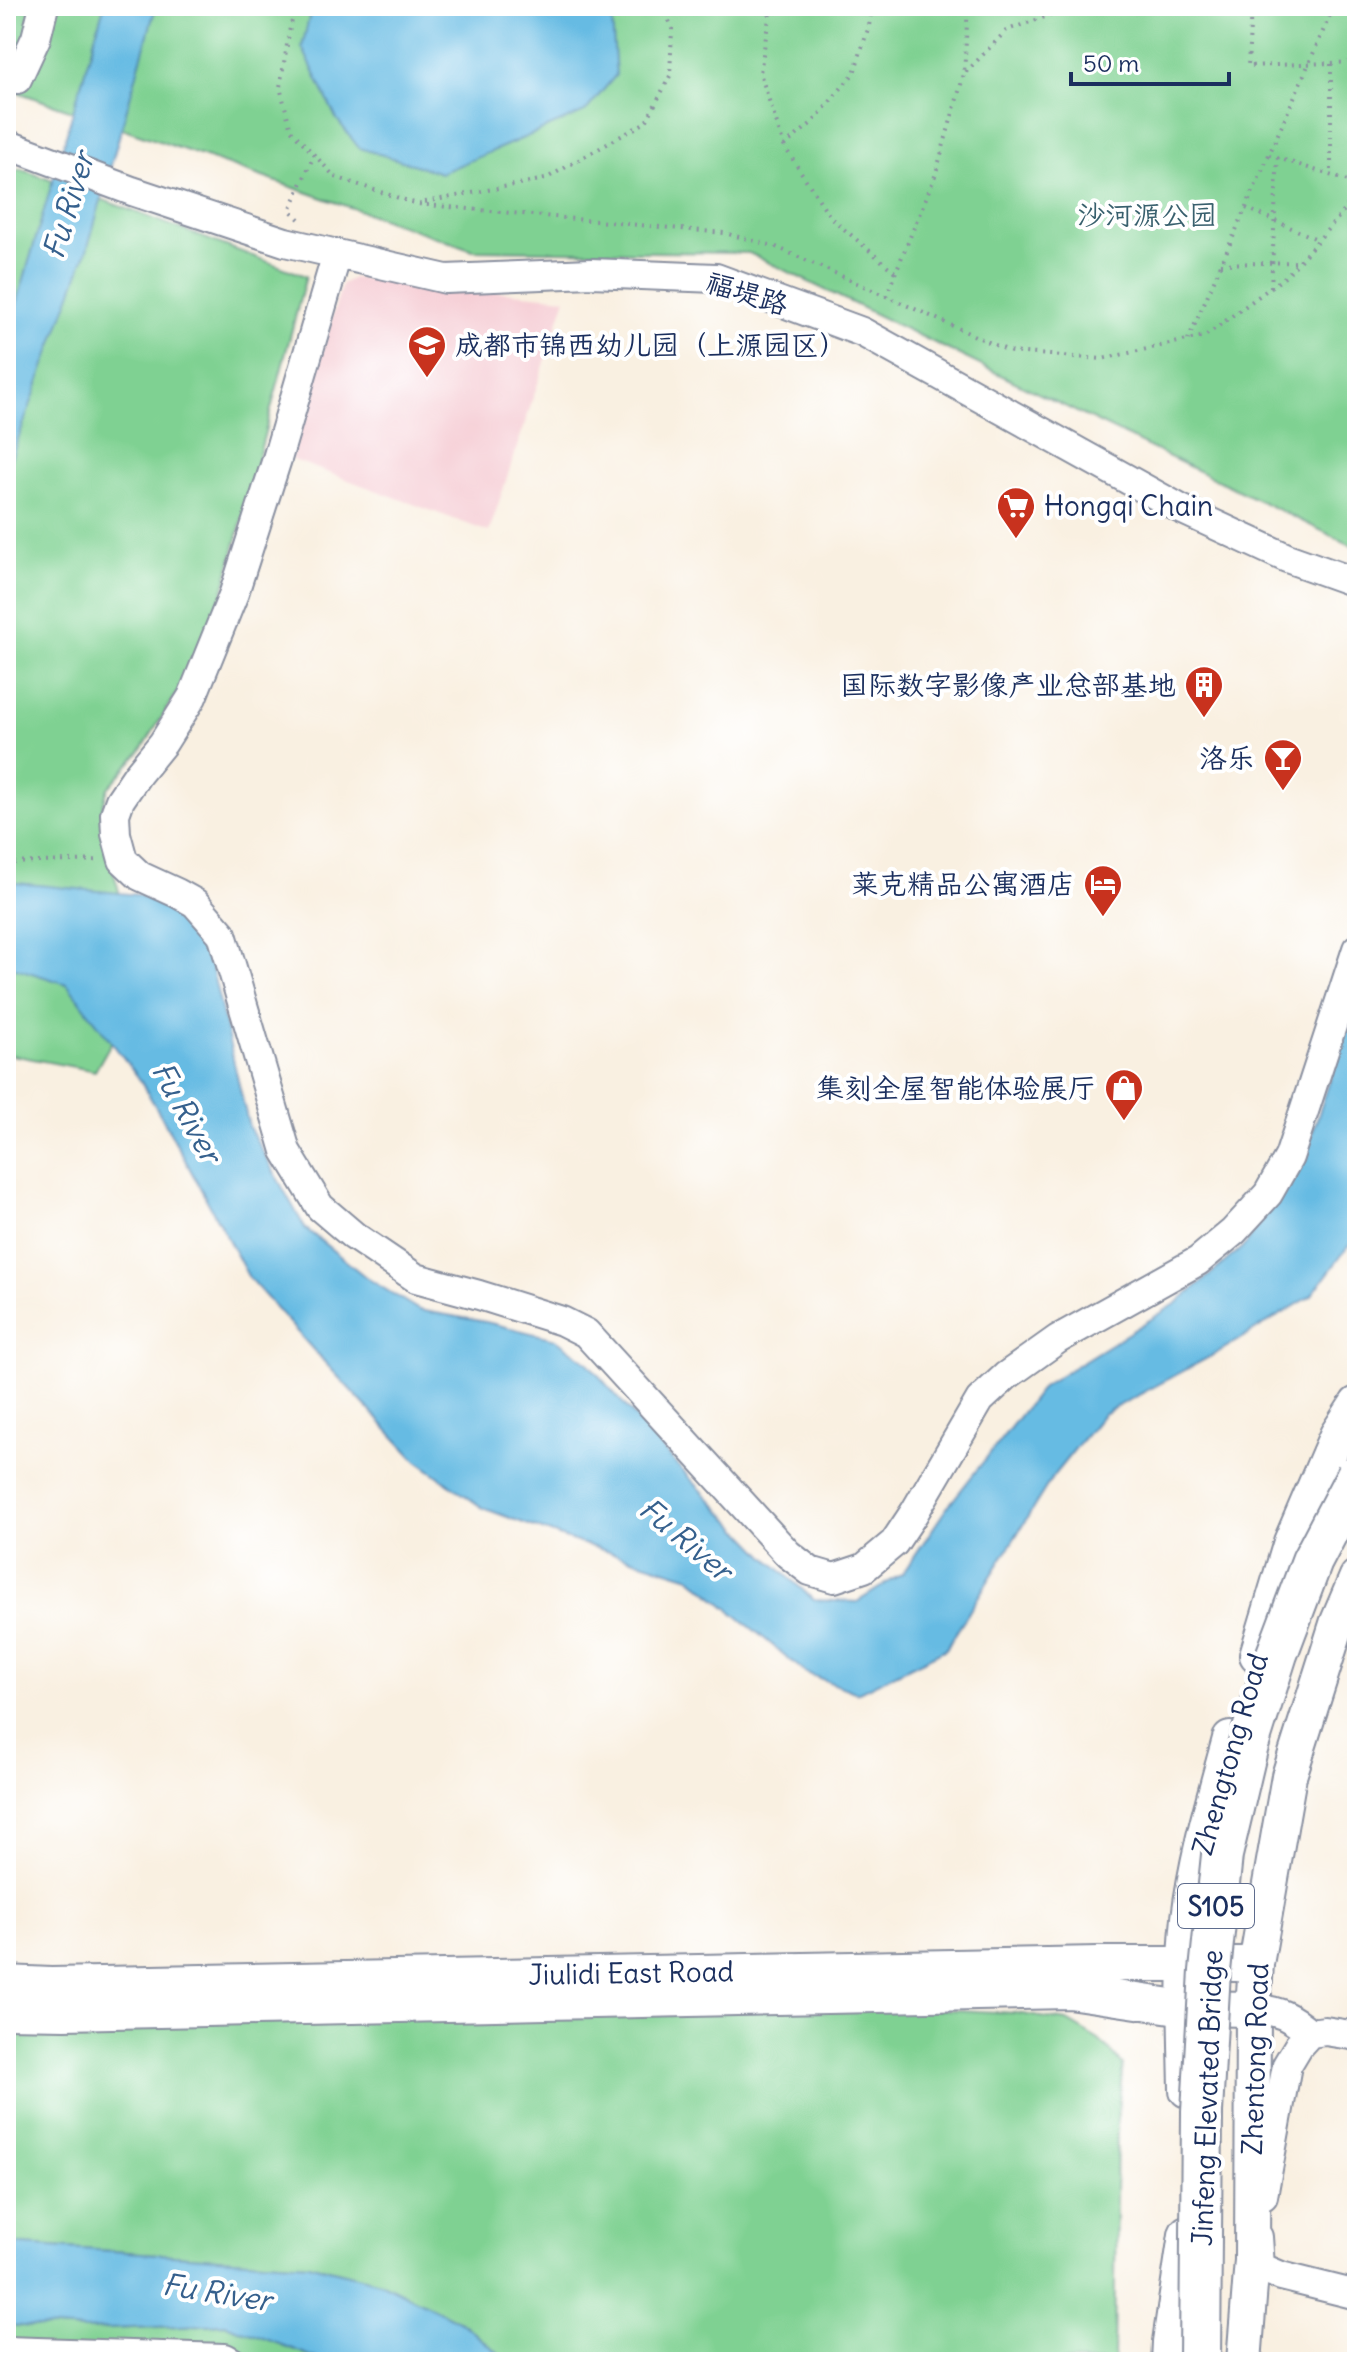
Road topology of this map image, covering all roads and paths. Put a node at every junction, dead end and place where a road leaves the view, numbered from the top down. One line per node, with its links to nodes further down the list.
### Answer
1 (44, 6): 14 (street)
2 (297, 6): 18 (path)
3 (664, 6): 22 (path)
4 (771, 6): 16 (path)
5 (872, 6): 16 (path)
6 (968, 6): 13 (path)
7 (1138, 6): 13 (path)
8 (1251, 6): 12 (path)
9 (1334, 6): 12 (path)
10 (1357, 62): 11 (path)
11 (1331, 64): 12 (path); 20 (path)
12 (1308, 65): 19 (path)
13 (964, 74): 30 (path)
14 (17, 79)
15 (6, 144): 26 (street, 福堤路)
16 (784, 146): 30 (path)
17 (1278, 154): 24 (path)
18 (314, 155): 22 (path); 26 (path)
19 (1269, 155): 20 (path); 23 (path)
20 (1331, 175): 21 (path)
21 (1357, 185): 25 (path)
22 (417, 204): 32 (path)
23 (1246, 208): 24 (path); 29 (path)
24 (1275, 222): 25 (path); 27 (path)
25 (1319, 240): 28 (path)
26 (337, 254): 34 (street, 福堤路); 35 (street)
27 (1273, 261): 28 (path); 29 (path); 31 (path)
28 (1299, 262): 31 (path)
29 (1221, 264): 33 (path)
30 (896, 273): 32 (path)
31 (1271, 287): 33 (path)
32 (886, 296): 33 (path)
33 (1188, 340)
34 (1357, 583)
35 (123, 860): 36 (path); 37 (street)
36 (6, 863)
37 (1357, 949)
38 (1357, 1404): 42 (main road, Zhengtong Road / S105)
39 (1357, 1475): 56 (highway, Jinfeng Elevated Bridge / S105, bridge)
40 (1357, 1517): 57 (highway, Jinfeng Elevated Bridge / S105)
41 (1357, 1577): 43 (main road, Zhentong Road)
42 (1187, 1963): 43 (main road, Jiulidi East Road); 44 (main road, Jiulidi East Road); 45 (main road, Zhengtong Road / S105)
43 (1256, 1964): 46 (main road, Zhentong Road)
44 (6, 1983)
45 (1185, 2008): 46 (main road); 47 (main road); 50 (main road, Zhengtong Road / S105)
46 (1253, 2009): 48 (street); 58 (main road, Zhentong Road)
47 (6, 2011)
48 (1310, 2033): 49 (street); 51 (street)
49 (1357, 2036)
50 (1190, 2223): 54 (highway); 55 (main road, Zhengtong Road / S105)
51 (1357, 2295)
52 (6, 2351): 53 (street)
53 (232, 2362)
54 (1172, 2362)
55 (1191, 2362)
56 (1200, 2362)
57 (1222, 2362)
58 (1244, 2362)

